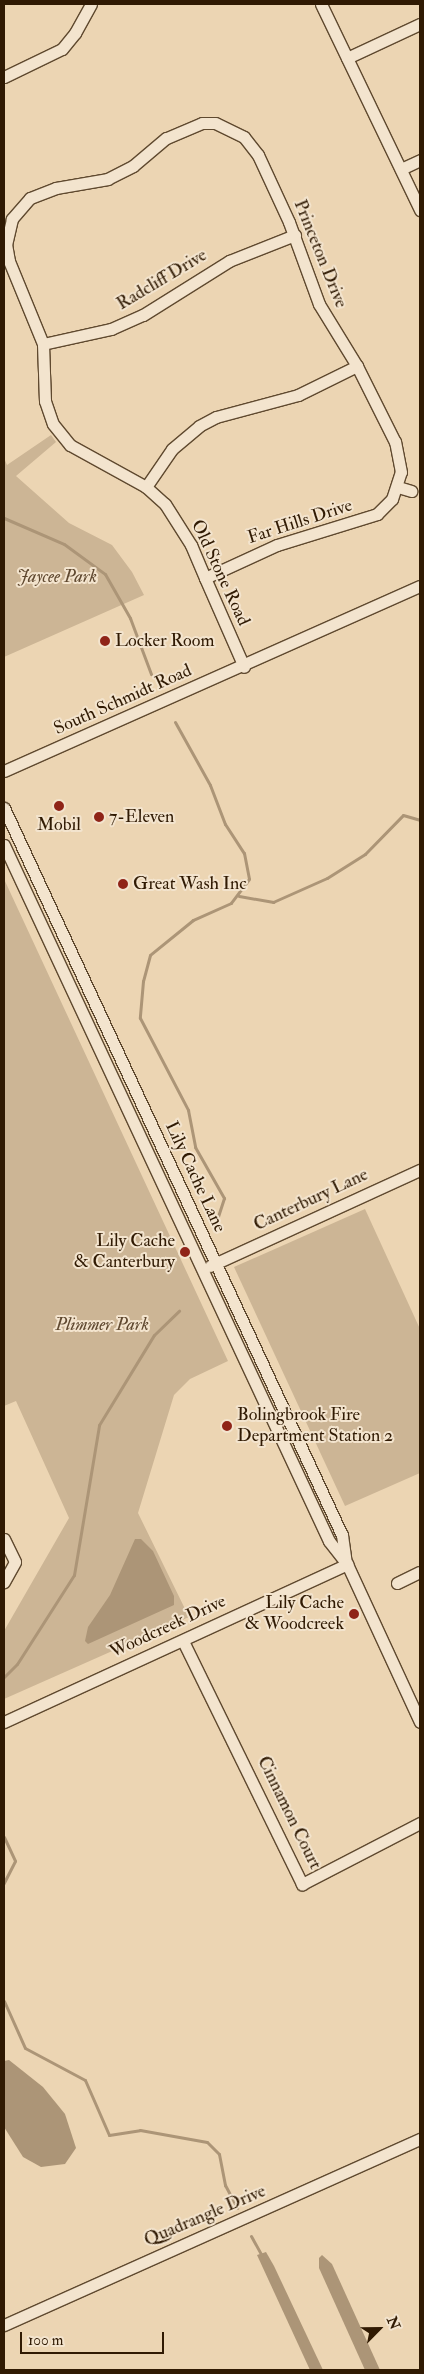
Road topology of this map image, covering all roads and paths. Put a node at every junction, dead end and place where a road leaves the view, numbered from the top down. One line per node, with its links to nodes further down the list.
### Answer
1 (91, 4): 5 (street)
2 (321, 4): 4 (street)
3 (420, 24): 4 (street)
4 (347, 58): 7 (street)
5 (4, 77)
6 (420, 160): 7 (street)
7 (401, 169): 8 (street)
8 (420, 210)
9 (5, 233): 10 (street, Princeton Drive); 11 (street, Old Stone Road)
10 (294, 235): 11 (street, Radcliff Drive); 12 (street, Princeton Drive)
11 (43, 344): 13 (street, Old Stone Road)
12 (357, 366): 13 (street); 14 (street, Princeton Drive)
13 (146, 487): 16 (street, Old Stone Road)
14 (398, 487): 15 (street); 16 (street, Far Hills Drive)
15 (411, 491)
16 (204, 578): 18 (street, Old Stone Road)
17 (420, 586): 18 (street, South Schmidt Road)
18 (244, 667): 19 (street, South Schmidt Road)
19 (4, 771)
20 (4, 808): 23 (street, Lily Cache Lane)
21 (4, 845): 24 (street, Lily Cache Lane)
22 (420, 1170): 23 (street, Canterbury Lane)
23 (216, 1263): 24 (street, Canterbury Lane); 26 (street, Lily Cache Lane)
24 (202, 1270): 26 (street, Lily Cache Lane)
25 (4, 1539): 28 (street)
26 (347, 1564): 30 (street, Woodcreek Drive); 32 (street, Lily Cache Lane)
27 (420, 1572): 29 (street)
28 (4, 1582)
29 (397, 1583)
30 (183, 1641): 31 (street, Woodcreek Drive); 33 (street, Cinnamon Court)
31 (4, 1722)
32 (420, 1722)
33 (420, 1823)
34 (420, 2139): 35 (street, Quadrangle Drive)
35 (4, 2325)

